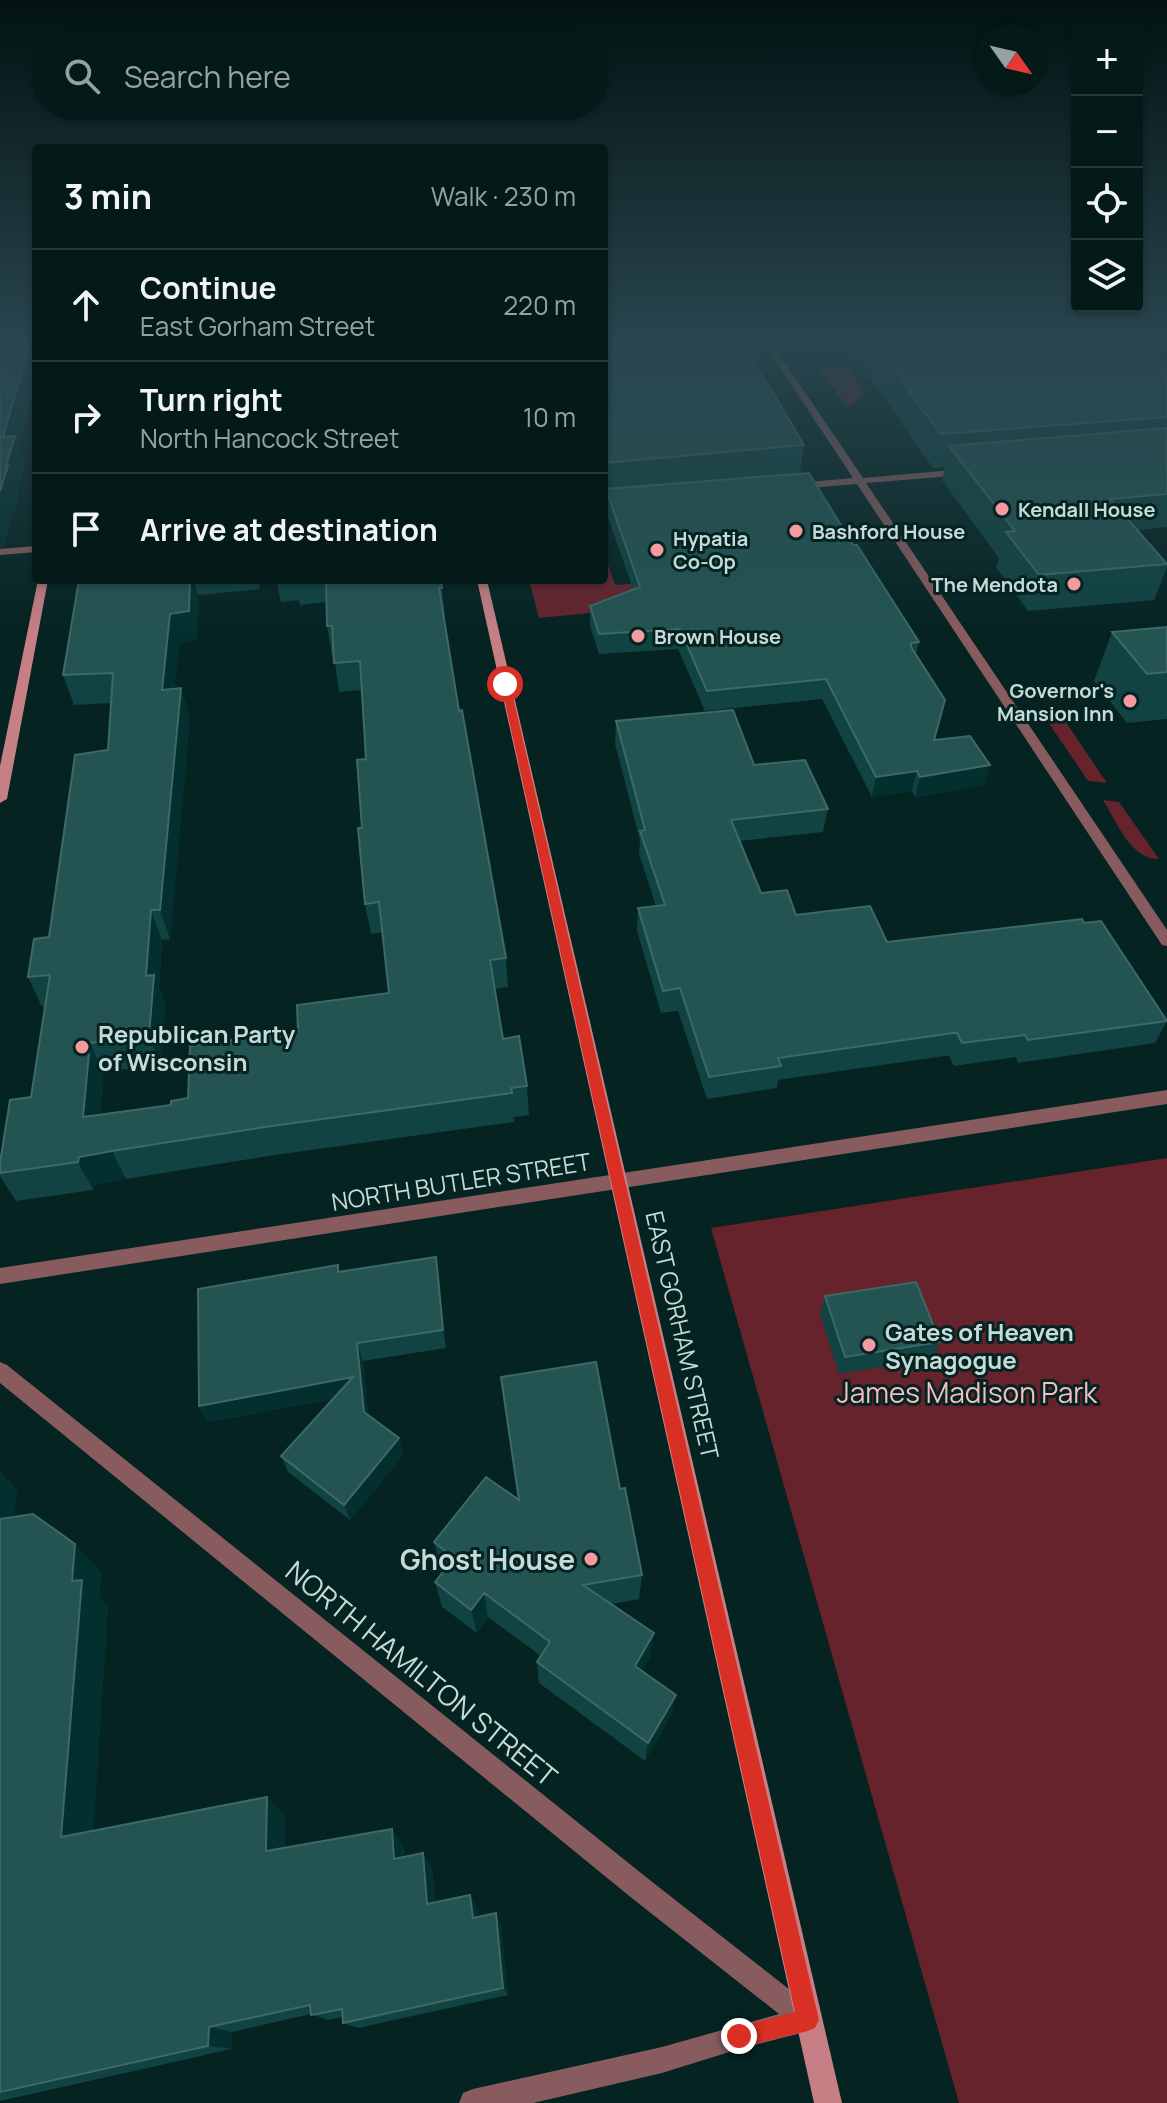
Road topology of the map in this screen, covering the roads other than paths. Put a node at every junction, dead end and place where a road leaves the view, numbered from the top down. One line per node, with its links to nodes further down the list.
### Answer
1 (831, 437): 3 (street)
2 (974, 471): 3 (street)
3 (860, 480): 4 (street); 10 (street)
4 (784, 487)
5 (32, 549): 6 (street)
6 (0, 552)
7 (42, 584): 9 (main road)
8 (483, 584): 12 (main road, EAST GORHAM STREET)
9 (0, 799)
10 (1167, 941)
11 (1167, 1097): 12 (street, NORTH BUTLER STREET)
12 (618, 1181): 13 (street, NORTH BUTLER STREET); 15 (main road, EAST GORHAM STREET)
13 (0, 1276)
14 (0, 1371): 15 (street, NORTH HAMILTON STREET)
15 (808, 2020): 16 (street); 17 (main road, EAST GORHAM STREET)
16 (473, 2103)
17 (828, 2103)

